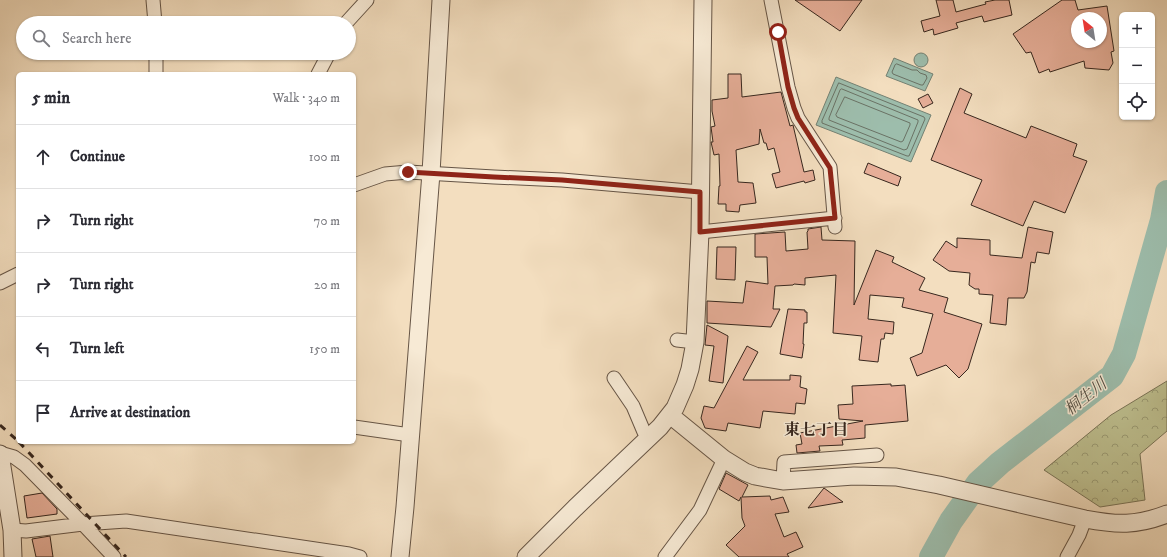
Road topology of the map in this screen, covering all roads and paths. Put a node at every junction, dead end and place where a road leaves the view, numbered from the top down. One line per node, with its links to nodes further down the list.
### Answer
1 (153, 0): 6 (street)
2 (367, 0): 7 (street)
3 (441, 0): 12 (street)
4 (703, 0): 14 (street)
5 (771, 0): 15 (street)
6 (154, 16)
7 (352, 16)
8 (156, 60): 10 (street)
9 (325, 60): 11 (street)
10 (156, 72)
11 (319, 72)
12 (431, 173): 13 (street); 14 (street); 23 (street)
13 (356, 184)
14 (700, 192): 15 (street)
15 (700, 232): 19 (street)
16 (16, 275): 17 (street)
17 (0, 283)
18 (677, 340): 19 (street)
19 (696, 342): 21 (street)
20 (614, 378): 24 (street)
21 (670, 415): 24 (street); 27 (street)
22 (356, 427): 23 (street)
23 (410, 434): 36 (street)
24 (650, 438): 37 (street)
25 (0, 453): 31 (street); 32 (street)
26 (877, 455): 28 (street)
27 (724, 459): 28 (street); 38 (street)
28 (783, 481): 30 (street)
29 (1167, 514): 30 (street)
30 (1081, 518): 39 (street)
31 (83, 524): 32 (street); 34 (street); 35 (street)
32 (6, 530): 33 (street)
33 (14, 557)
34 (114, 557)
35 (360, 557)
36 (400, 557)
37 (526, 557)
38 (666, 557)
39 (1067, 557)

